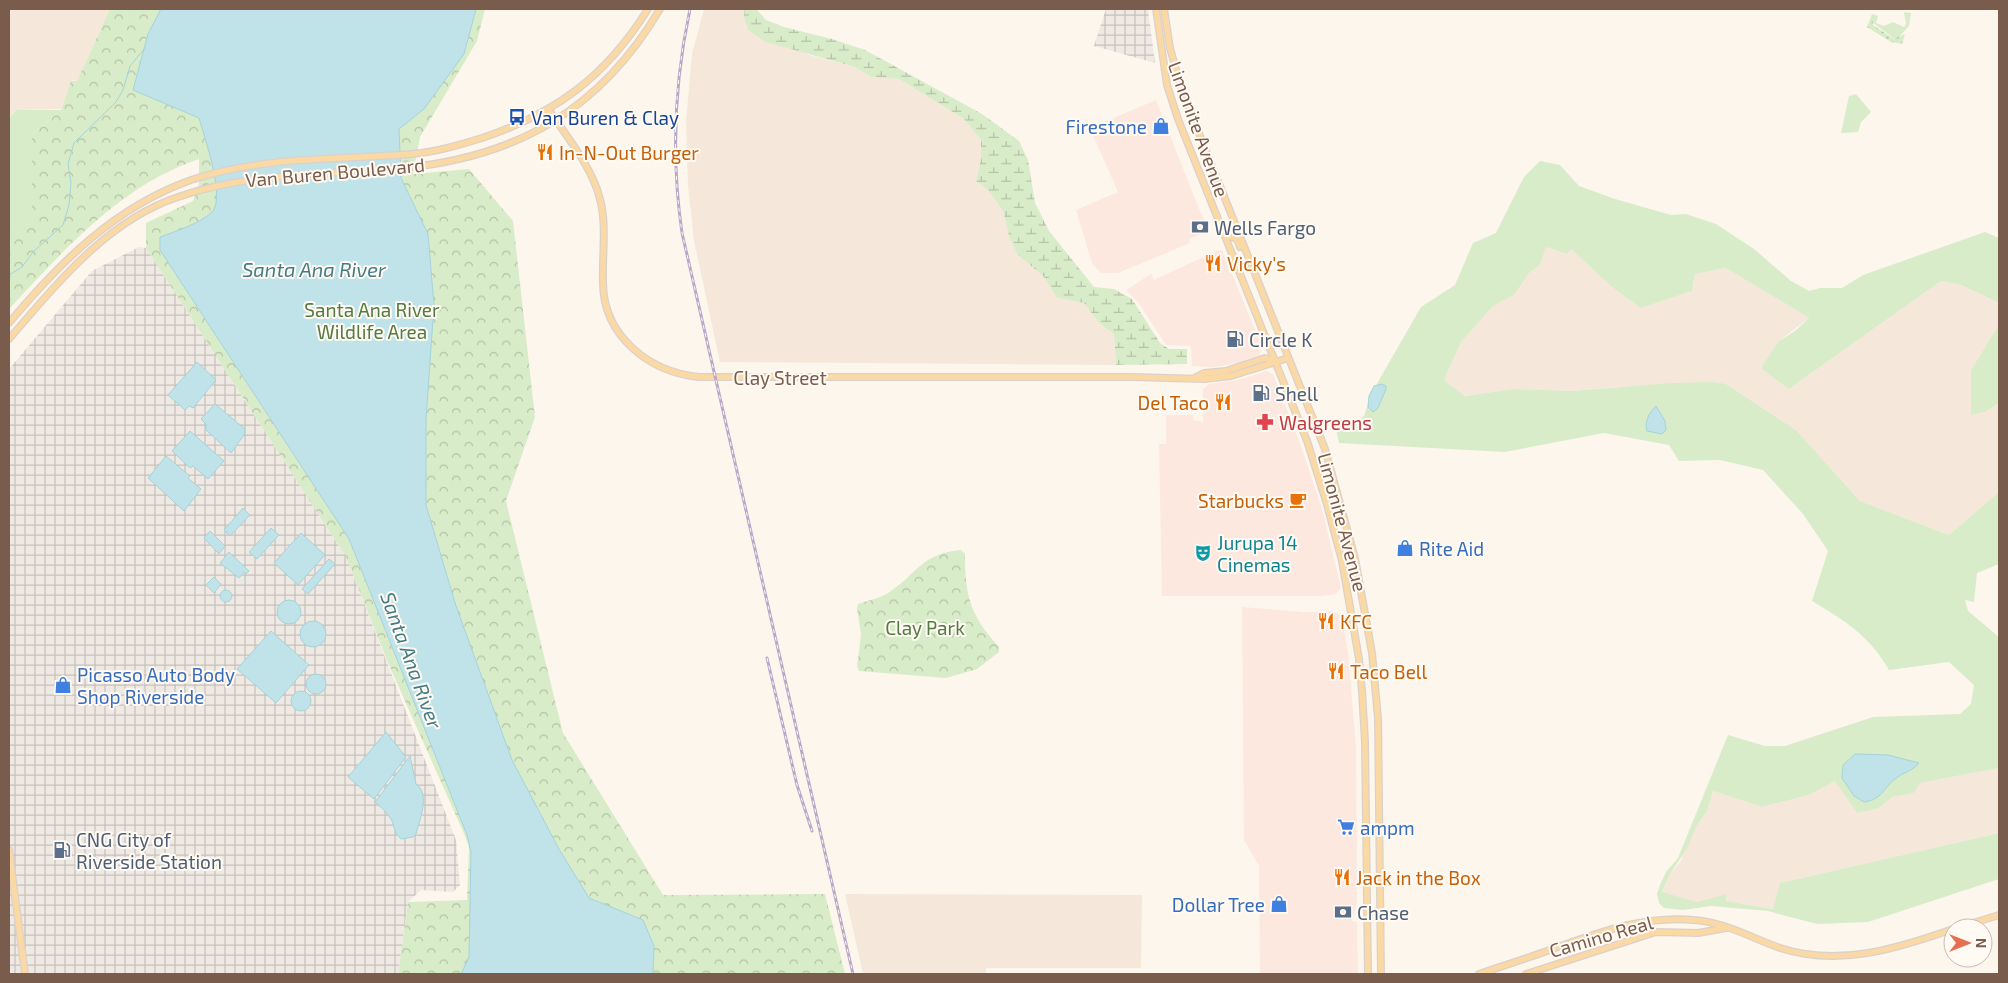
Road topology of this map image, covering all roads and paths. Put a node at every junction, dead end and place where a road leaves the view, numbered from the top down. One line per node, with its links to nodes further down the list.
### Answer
1 (648, 9): 5 (main road, Van Buren Boulevard)
2 (660, 9): 6 (main road, Van Buren Boulevard)
3 (1156, 9): 7 (main road, Limonite Avenue)
4 (1164, 9): 8 (main road, Limonite Avenue)
5 (549, 110): 6 (main road, Clay Street); 9 (main road, Van Buren Boulevard)
6 (556, 120): 10 (main road, Van Buren Boulevard); 12 (main road, Clay Street)
7 (1224, 235): 8 (main road); 12 (main road, Limonite Avenue)
8 (1263, 294): 11 (main road, Limonite Avenue)
9 (9, 323)
10 (9, 339)
11 (1288, 358): 12 (main road, Clay Street); 18 (main road, Limonite Avenue)
12 (1275, 361): 17 (main road, Limonite Avenue)
13 (9, 850): 16 (main road)
14 (1726, 928): 15 (main road, Camino Real); 19 (main road, Camino Real); 20 (main road, Camino Real)
15 (1943, 933)
16 (26, 974)
17 (1368, 974)
18 (1381, 974)
19 (1479, 974)
20 (1526, 974)

